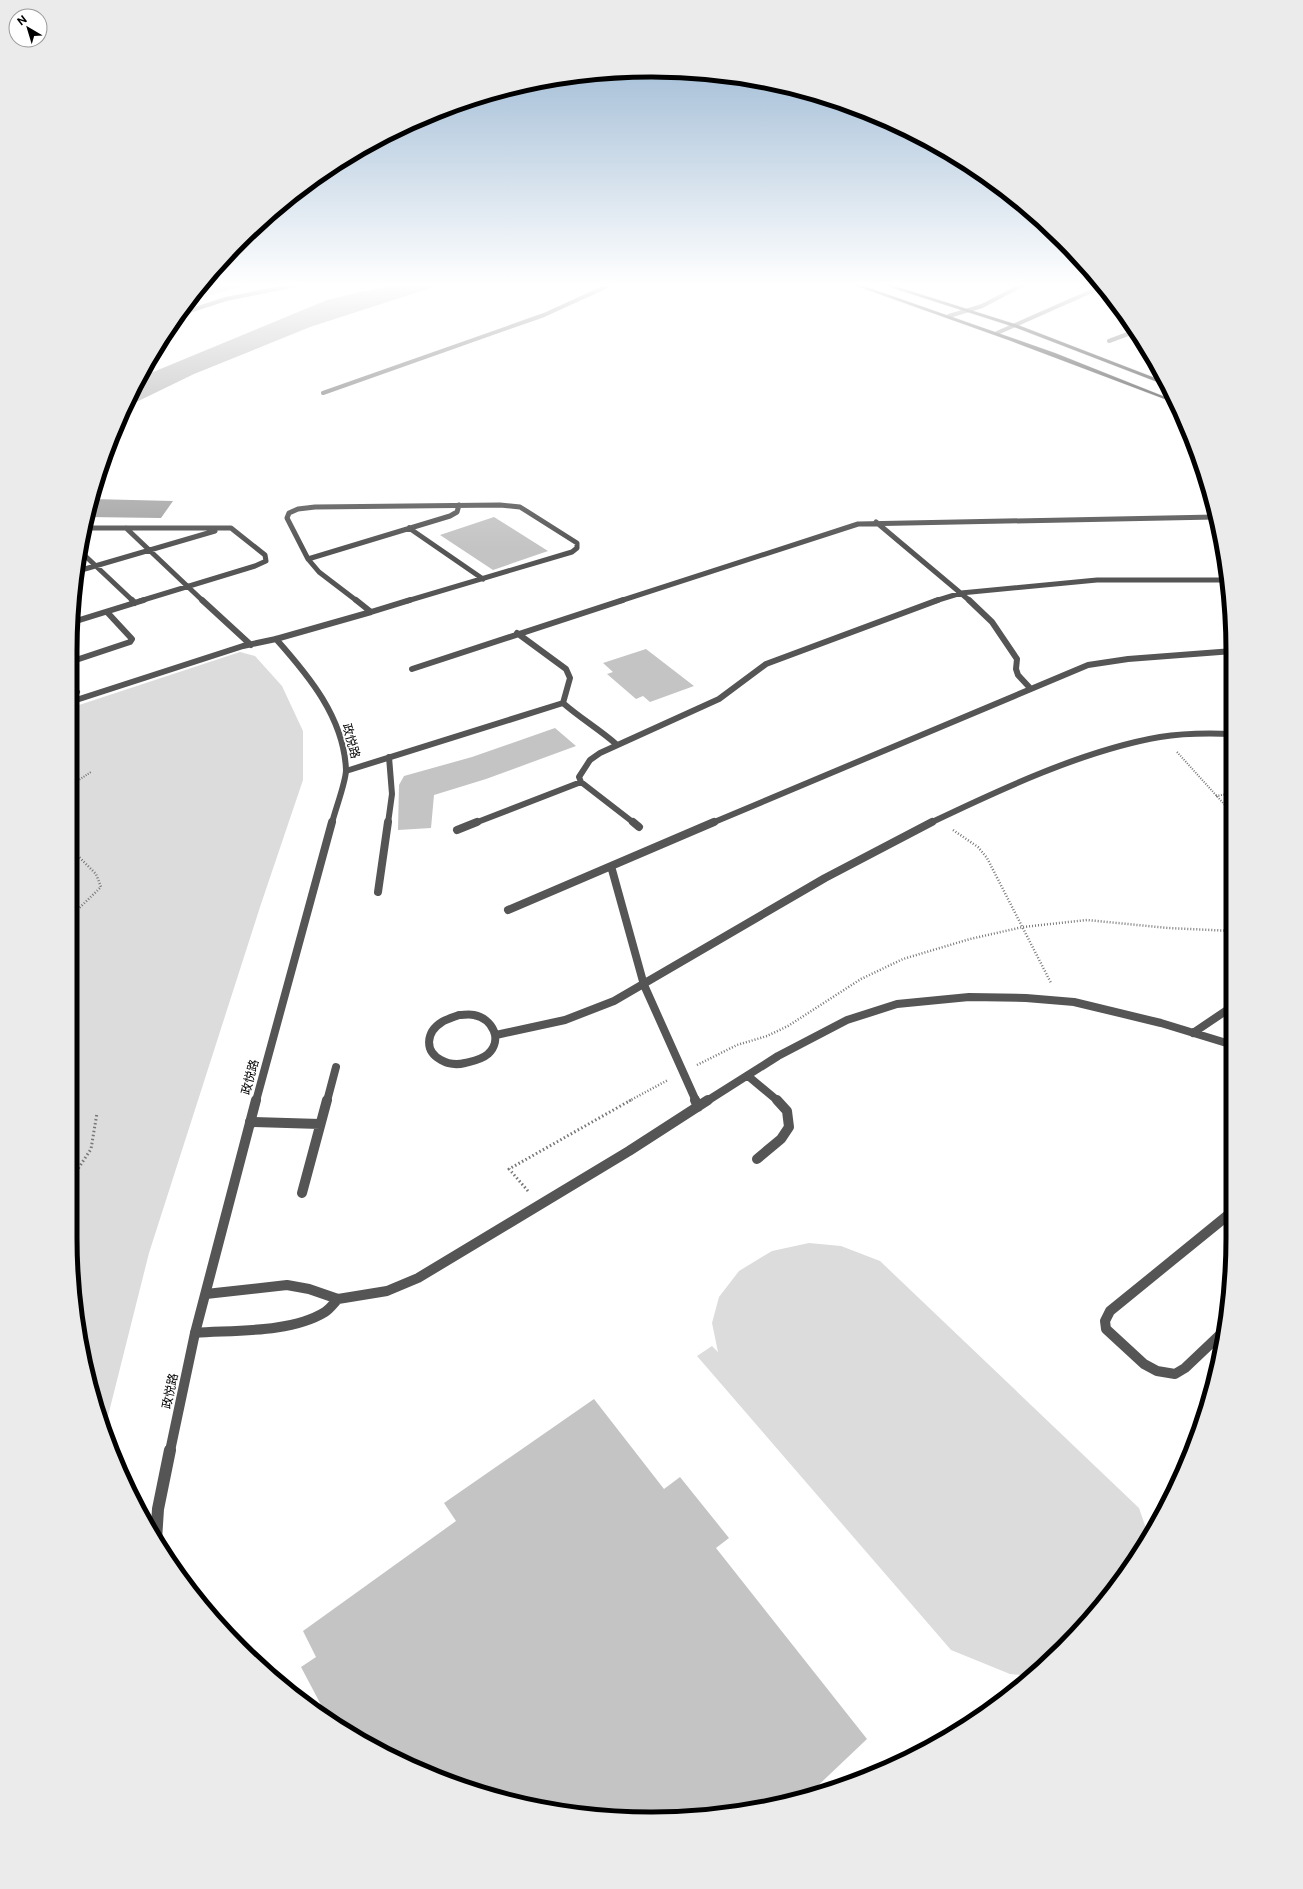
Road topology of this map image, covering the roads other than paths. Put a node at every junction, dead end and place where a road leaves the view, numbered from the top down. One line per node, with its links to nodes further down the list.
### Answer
1 (385, 371): 5 (street)
2 (1099, 371): 6 (main road)
3 (1132, 371): 4 (main road)
4 (1159, 381)
5 (323, 393)
6 (1168, 400)
7 (459, 505): 13 (street); 16 (street); 19 (street)
8 (1210, 517): 9 (street)
9 (876, 522): 22 (street); 27 (street)
10 (91, 528): 11 (street)
11 (126, 528): 12 (street); 14 (street)
12 (224, 528): 14 (street); 21 (street)
13 (409, 528): 16 (street); 19 (street)
14 (150, 551): 17 (street); 21 (street)
15 (85, 556): 17 (street)
16 (308, 559): 25 (street)
17 (96, 566): 18 (street); 23 (street)
18 (83, 570)
19 (483, 579): 25 (street)
20 (1221, 580): 22 (street)
21 (188, 588): 23 (street); 29 (street)
22 (961, 593): 33 (street); 37 (street)
23 (135, 603): 24 (street)
24 (106, 612): 26 (street); 31 (street)
25 (371, 612): 28 (street)
26 (78, 621)
27 (517, 633): 32 (street); 35 (street)
28 (276, 639): 29 (street); 39 (street, 政悦路)
29 (251, 645): 34 (street)
30 (1226, 652): 33 (street)
31 (77, 660)
32 (412, 669)
33 (1030, 688): 43 (street)
34 (77, 700)
35 (563, 703): 37 (street); 38 (street)
36 (1226, 733): 46 (street)
37 (616, 744): 40 (street)
38 (390, 757): 39 (street); 44 (street)
39 (346, 771): 54 (street, 政悦路)
40 (581, 782): 41 (street); 42 (street)
41 (639, 827)
42 (457, 830)
43 (611, 866): 45 (street); 46 (street)
44 (378, 892)
45 (508, 910)
46 (644, 985): 49 (street); 53 (street)
47 (1226, 1011): 48 (street)
48 (1193, 1033): 50 (street); 52 (street)
49 (496, 1035): 49 (street)
50 (1226, 1043)
51 (336, 1068): 55 (street)
52 (748, 1076): 53 (street); 56 (street)
53 (698, 1107): 60 (street)
54 (250, 1122): 55 (street); 59 (street, 政悦路)
55 (320, 1124): 57 (street)
56 (757, 1159)
57 (302, 1193)
58 (1226, 1217): 62 (street)
59 (206, 1294): 60 (street); 61 (street, 政悦路)
60 (338, 1299): 61 (street)
61 (195, 1333): 63 (street, 政悦路)
62 (1217, 1338)
63 (157, 1529)

